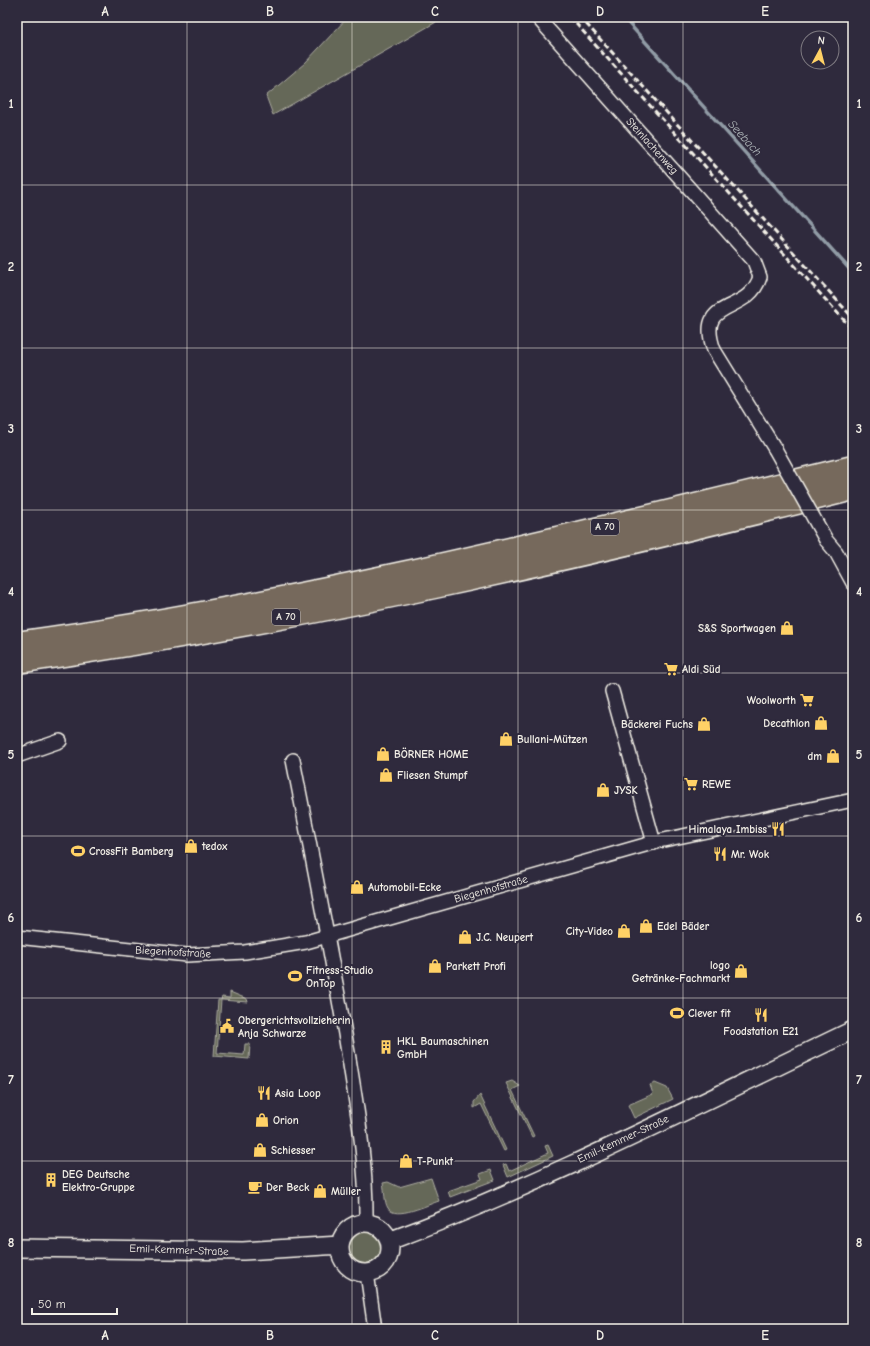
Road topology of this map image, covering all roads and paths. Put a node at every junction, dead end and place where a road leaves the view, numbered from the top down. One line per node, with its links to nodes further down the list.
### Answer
1 (538, 17): 4 (street, Steinlachenweg, bridge)
2 (853, 467): 5 (highway, A 70)
3 (853, 489): 5 (highway, A 70)
4 (853, 583)
5 (22, 652)
6 (612, 692): 11 (street)
7 (60, 741): 8 (street)
8 (17, 756)
9 (293, 760): 12 (street)
10 (853, 800): 11 (street, Biegenhofstraße)
11 (654, 843): 12 (street, Biegenhofstraße)
12 (328, 935): 13 (street, Biegenhofstraße); 15 (street)
13 (17, 937)
14 (853, 1030): 16 (street, Emil-Kemmer-Straße)
15 (366, 1223): 16 (street); 17 (street)
16 (389, 1241): 19 (street)
17 (340, 1245): 18 (street, Emil-Kemmer-Straße); 19 (street)
18 (17, 1248)
19 (367, 1273): 20 (street)
20 (376, 1329)

